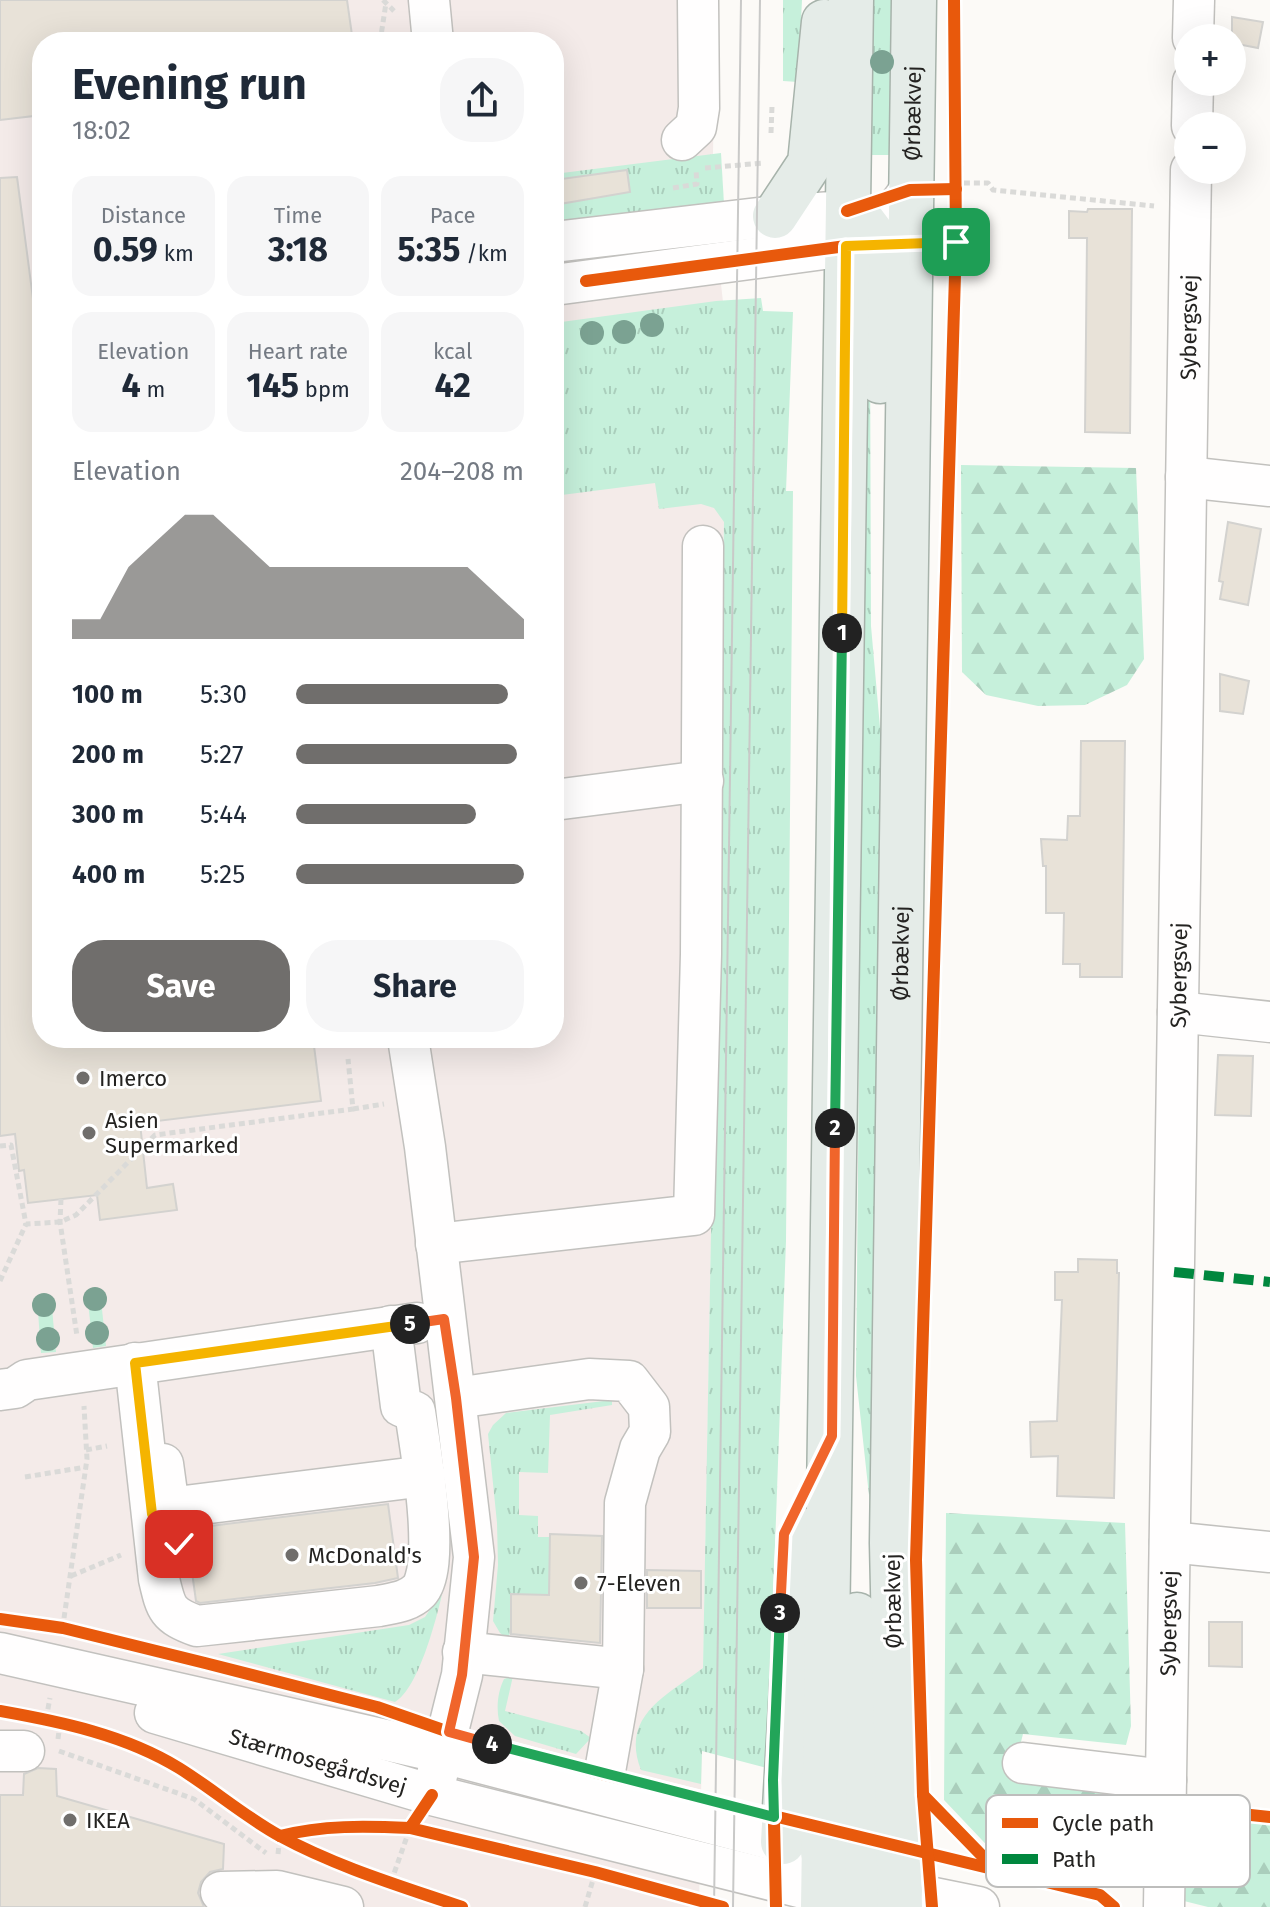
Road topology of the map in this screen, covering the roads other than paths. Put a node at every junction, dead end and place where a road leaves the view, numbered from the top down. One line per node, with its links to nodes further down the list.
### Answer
1 (429, 0): 8 (street)
2 (698, 0): 9 (street)
3 (828, 0): 12 (main road)
4 (851, 0): 13 (main road)
5 (914, 0): 11 (main road, Ørbækvej)
6 (1194, 0): 7 (street)
7 (1193, 24)
8 (432, 32)
9 (682, 140)
10 (1191, 184): 16 (street, Sybergsvej)
11 (910, 190): 13 (street); 19 (main road, Ørbækvej)
12 (775, 216): 13 (street); 14 (street)
13 (855, 230): 15 (street); 19 (main road); 31 (main road)
14 (564, 241)
15 (564, 283)
16 (1186, 477): 17 (street); 22 (street, Sybergsvej)
17 (1270, 486)
18 (703, 546): 20 (street)
19 (904, 738): 45 (main road, Ørbækvej)
20 (703, 781): 21 (street); 25 (street)
21 (564, 799)
22 (1178, 1012): 23 (street); 33 (street, Sybergsvej)
23 (1270, 1022)
24 (409, 1048): 25 (street)
25 (436, 1244): 26 (street)
26 (444, 1319): 27 (street); 30 (street)
27 (391, 1326): 28 (street); 32 (street)
28 (142, 1362): 29 (street); 32 (street); 32 (street)
29 (0, 1390)
30 (456, 1398): 35 (street); 37 (street)
31 (832, 1436): 45 (main road); 45 (main road)
32 (426, 1483)
33 (1170, 1542): 34 (street); 41 (street, Sybergsvej)
34 (1270, 1552)
35 (463, 1652): 37 (street); 39 (street)
36 (0, 1653): 39 (street, Stærmosegårdsvej)
37 (623, 1669): 42 (street)
38 (0, 1678): 44 (street, Stærmosegårdsvej)
39 (443, 1753): 42 (street, Stærmosegårdsvej); 44 (street)
40 (1023, 1763): 41 (street)
41 (1166, 1780): 43 (street, Sybergsvej)
42 (601, 1794): 45 (street, Stærmosegårdsvej)
43 (1166, 1795)
44 (429, 1813): 45 (street, Stærmosegårdsvej)
45 (847, 1886): 49 (street)
46 (1164, 1887): 50 (street, Sybergsvej)
47 (221, 1892): 48 (street)
48 (343, 1907)
49 (979, 1907)
50 (1164, 1907)

